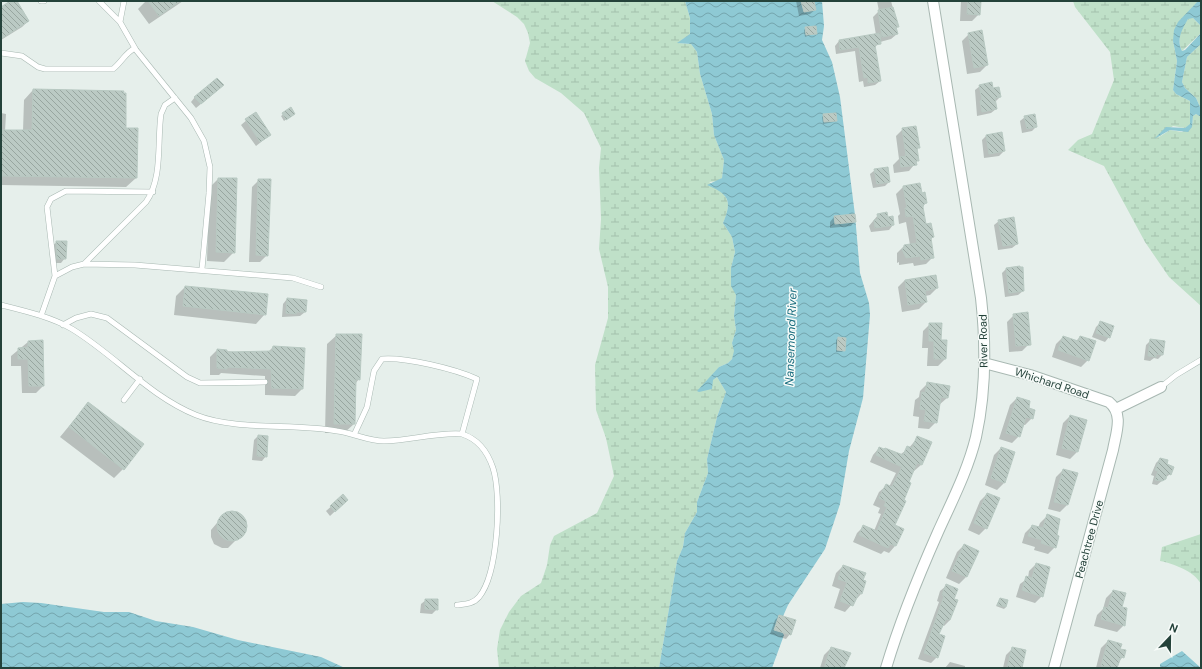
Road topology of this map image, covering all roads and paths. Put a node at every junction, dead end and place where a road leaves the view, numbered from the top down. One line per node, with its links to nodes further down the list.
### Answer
1 (99, 1): 4 (lane)
2 (124, 1): 4 (lane)
3 (933, 1): 17 (street, River Road)
4 (120, 22): 5 (lane)
5 (135, 48): 6 (lane); 7 (lane)
6 (1, 53)
7 (175, 98): 8 (lane); 10 (lane)
8 (153, 192): 9 (lane); 11 (lane)
9 (84, 264): 10 (lane); 11 (lane)
10 (202, 269): 12 (lane)
11 (55, 276): 14 (lane)
12 (321, 287)
13 (1, 305): 14 (lane)
14 (40, 316): 15 (lane)
15 (63, 325): 18 (lane); 19 (lane)
16 (1201, 360): 20 (lane)
17 (984, 363): 22 (street, Whichard Road); 26 (street, River Road)
18 (140, 380): 21 (lane); 24 (lane)
19 (265, 382)
20 (1161, 387): 22 (street)
21 (124, 400)
22 (1116, 409): 27 (street, Peachtree Drive)
23 (462, 434): 24 (lane); 24 (lane); 25 (lane)
24 (354, 435)
25 (457, 605)
26 (886, 668)
27 (1054, 668)

